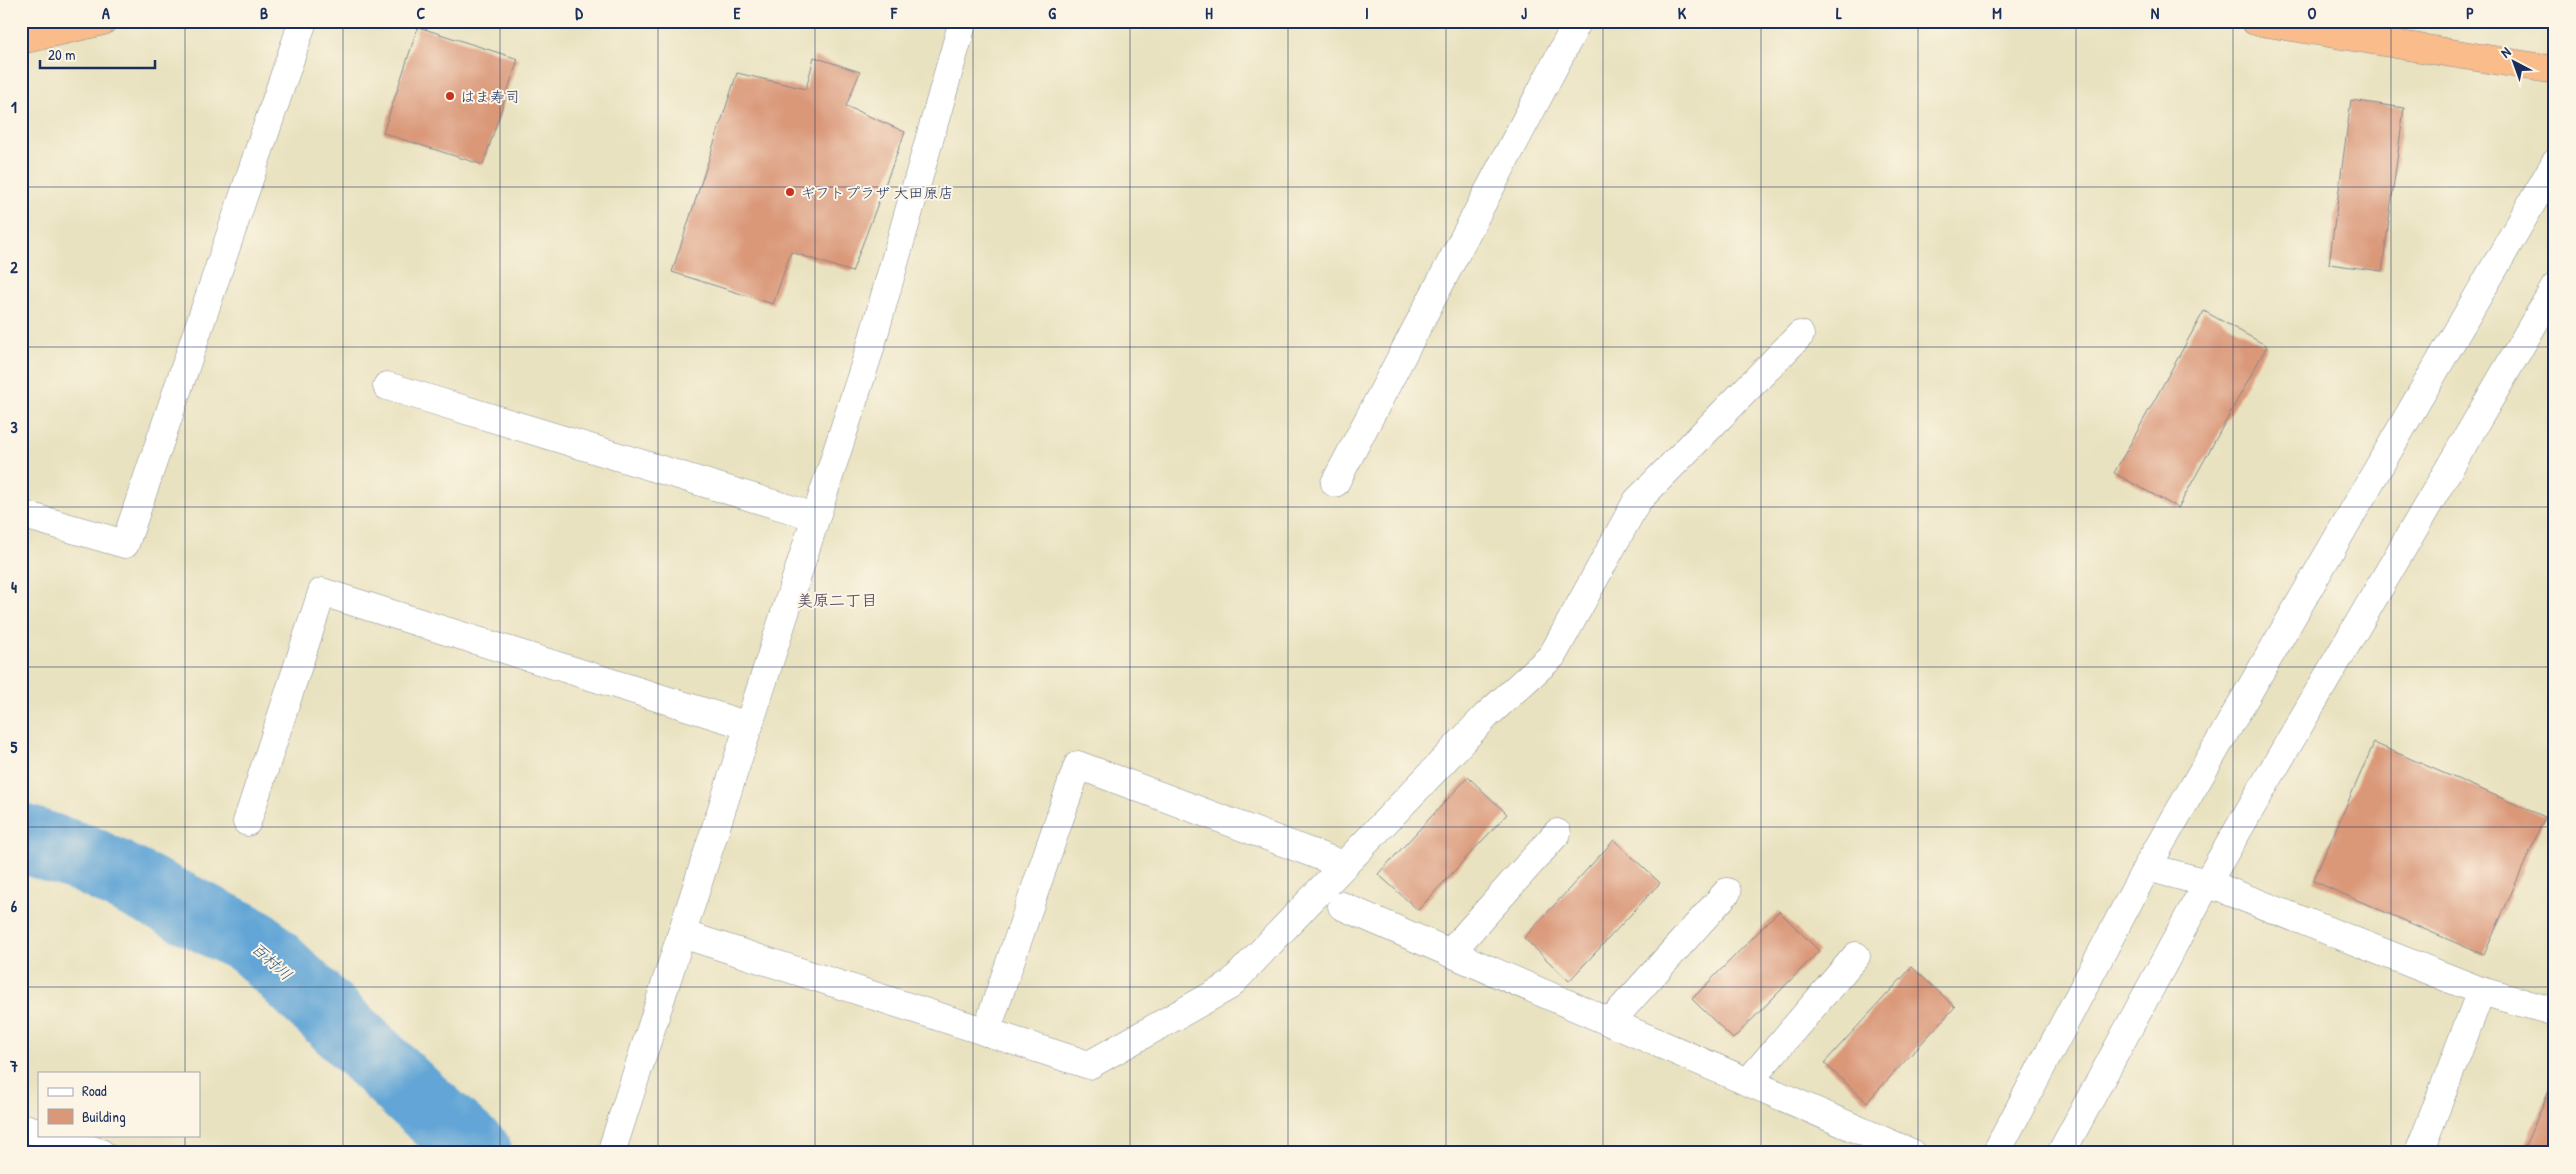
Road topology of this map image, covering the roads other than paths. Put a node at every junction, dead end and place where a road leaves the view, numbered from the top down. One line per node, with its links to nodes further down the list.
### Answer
1 (103, 21): 6 (highway)
2 (303, 21): 13 (street)
3 (963, 21): 14 (street)
4 (1578, 21): 12 (street)
5 (2255, 21): 7 (highway)
6 (21, 40)
7 (2555, 70)
8 (2555, 162): 19 (street)
9 (2555, 287): 20 (street)
10 (1800, 335): 18 (street)
11 (387, 386): 14 (street)
12 (1335, 483)
13 (21, 514)
14 (816, 517): 15 (street)
15 (749, 726): 16 (street); 23 (street)
16 (247, 822)
17 (1557, 833): 24 (street)
18 (1344, 865): 29 (street); 29 (street)
19 (2147, 867): 20 (street); 37 (street)
20 (2207, 883): 26 (street); 38 (street)
21 (1727, 892): 28 (street)
22 (1342, 906): 24 (street)
23 (682, 934): 29 (street); 35 (street)
24 (1450, 953): 28 (street)
25 (1856, 956): 30 (street)
26 (2480, 991): 27 (street); 39 (street)
27 (2555, 1012)
28 (1610, 1022): 30 (street)
29 (986, 1032)
30 (1748, 1082): 36 (street)
31 (21, 1126): 32 (street)
32 (38, 1132)
33 (51, 1136): 34 (street)
34 (101, 1153)
35 (610, 1153)
36 (1912, 1153)
37 (1996, 1153)
38 (2061, 1153)
39 (2419, 1153)

